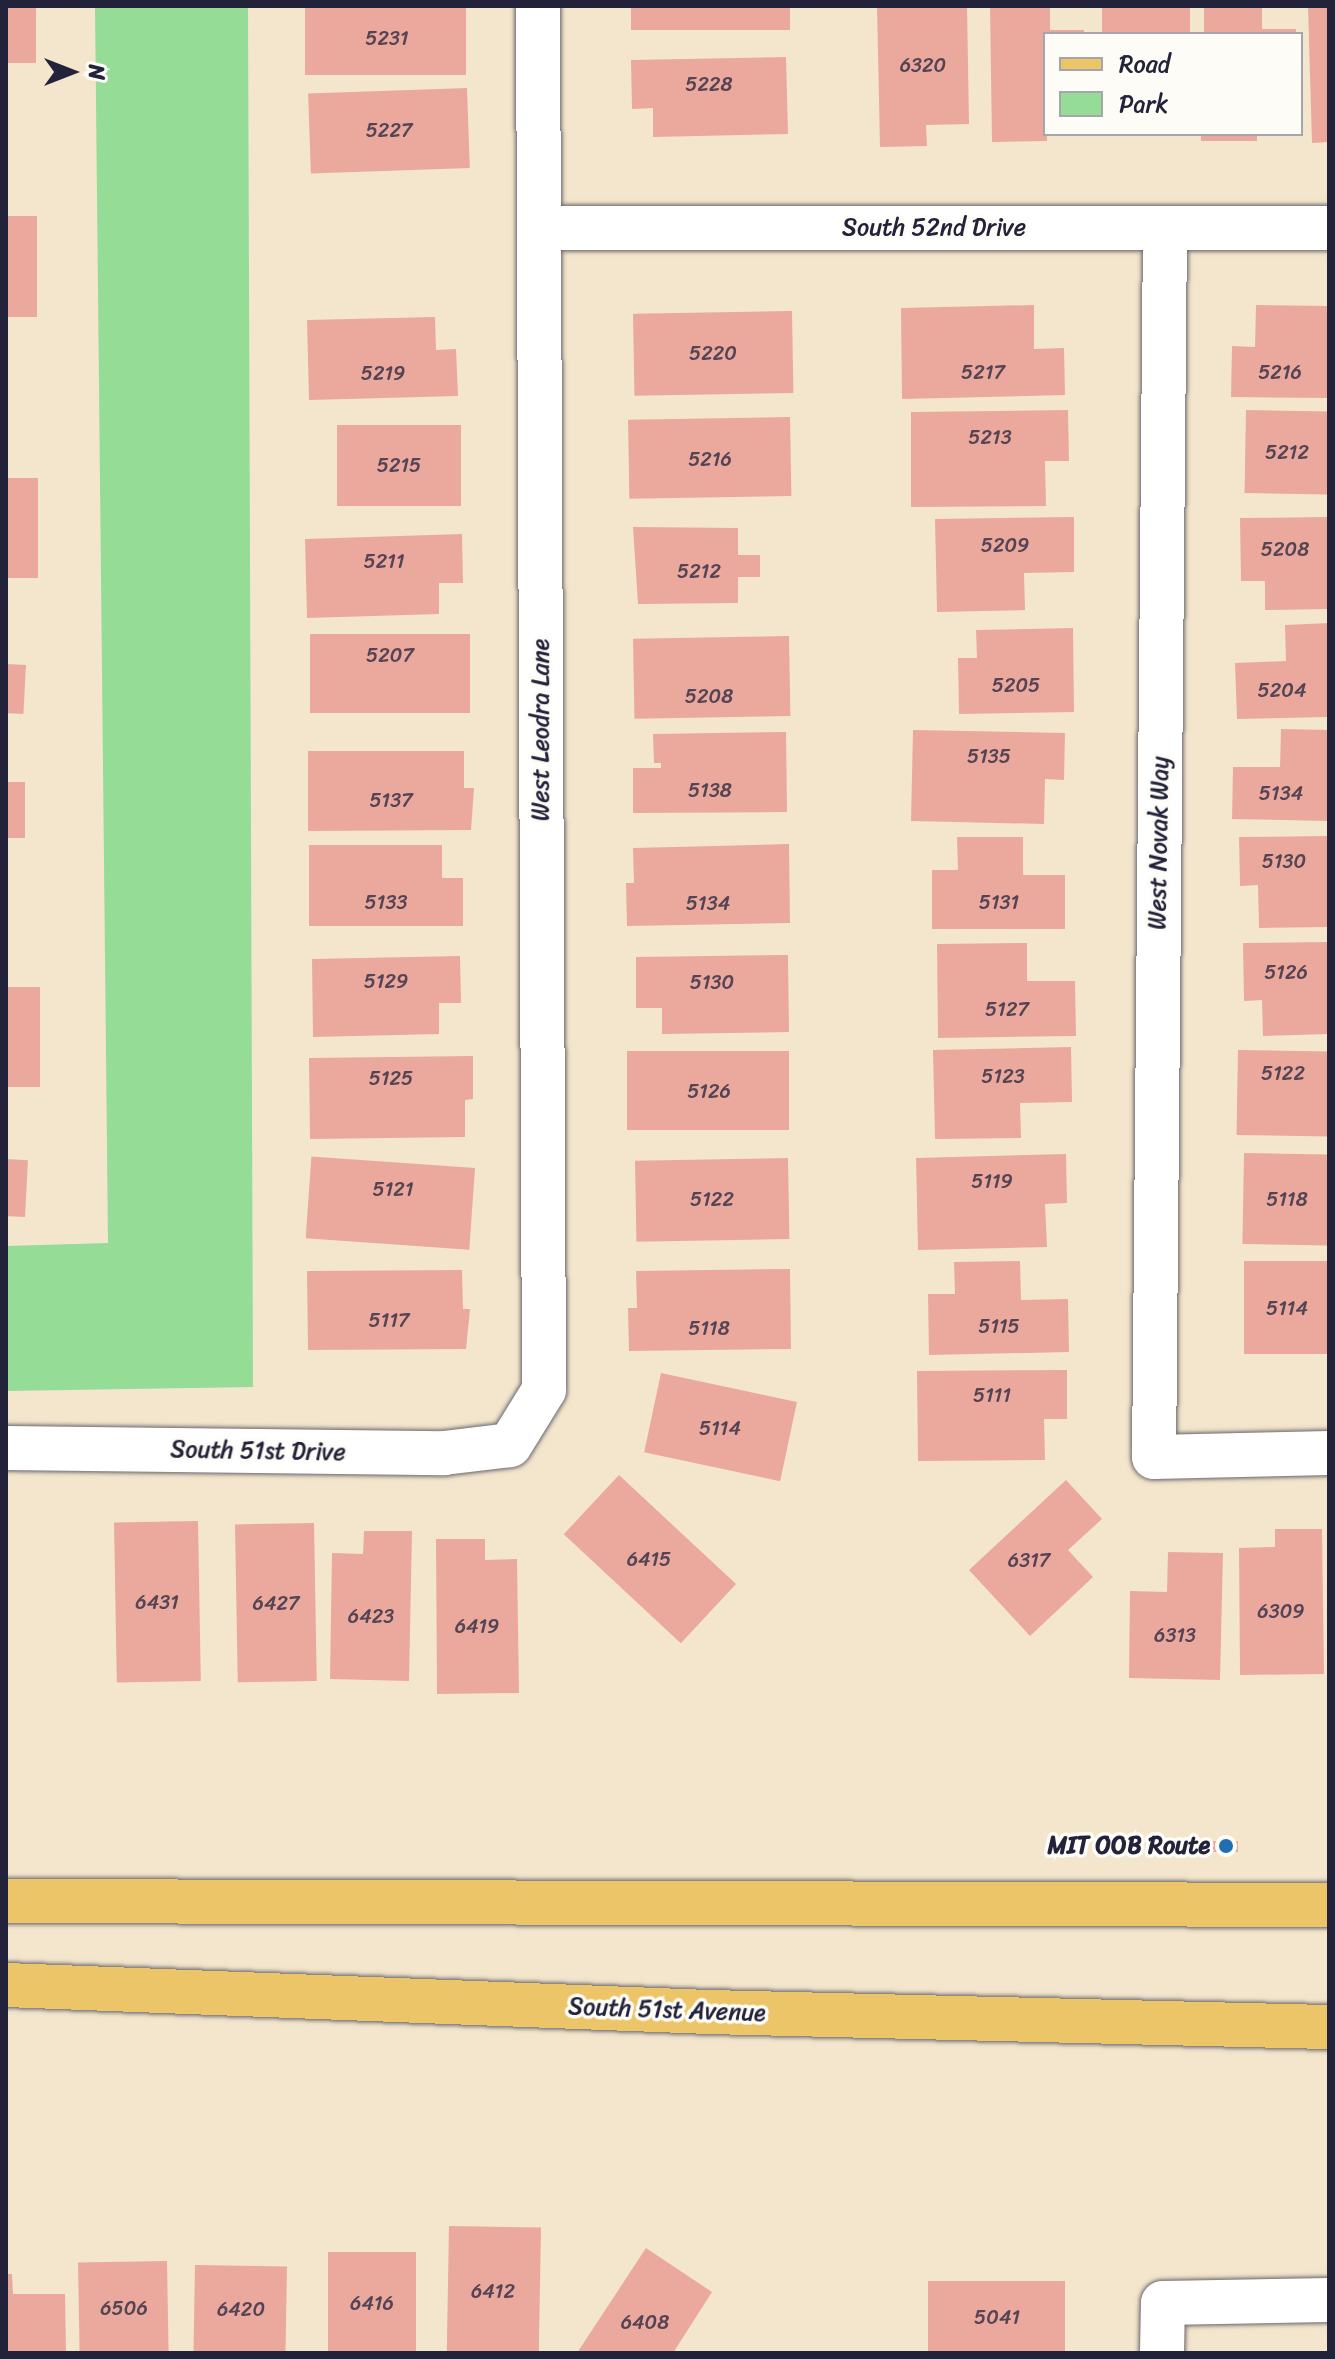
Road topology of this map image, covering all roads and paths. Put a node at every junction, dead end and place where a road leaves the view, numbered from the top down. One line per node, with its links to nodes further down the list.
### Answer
1 (538, 6): 2 (street, West Leodra Lane)
2 (539, 228): 3 (street, South 52nd Drive); 5 (street, West Leodra Lane)
3 (1165, 228): 4 (street, South 52nd Drive); 7 (street, West Novak Way)
4 (1329, 228)
5 (510, 1445): 6 (street, South 51st Drive)
6 (6, 1448)
7 (1329, 1453)
8 (6, 1901): 9 (main road)
9 (1329, 1905)
10 (6, 1985): 11 (main road, South 51st Avenue)
11 (1329, 2027)
12 (1329, 2300): 13 (street)
13 (1162, 2353)

